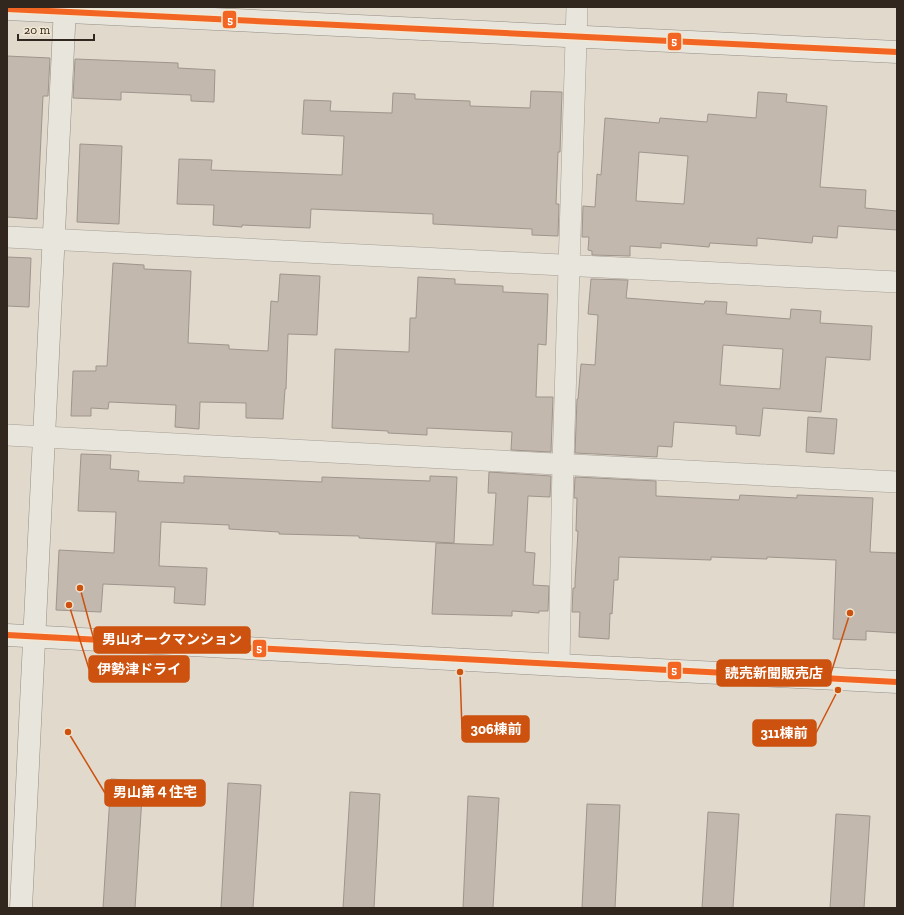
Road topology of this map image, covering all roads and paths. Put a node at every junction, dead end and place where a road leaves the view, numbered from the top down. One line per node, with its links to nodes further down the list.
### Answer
1 (577, 7): 4 (street)
2 (7, 9): 3 (street)
3 (65, 9): 4 (street); 7 (street)
4 (576, 37): 5 (street); 8 (street)
5 (897, 52)
6 (7, 237): 7 (street)
7 (54, 239): 8 (street); 11 (street)
8 (570, 265): 9 (street); 12 (street)
9 (897, 282)
10 (7, 435): 11 (street)
11 (44, 437): 12 (street); 15 (street)
12 (563, 464): 13 (street); 16 (street)
13 (897, 482)
14 (7, 635): 15 (street)
15 (34, 636): 16 (street); 18 (street)
16 (558, 665): 17 (street)
17 (897, 682)
18 (21, 908)

